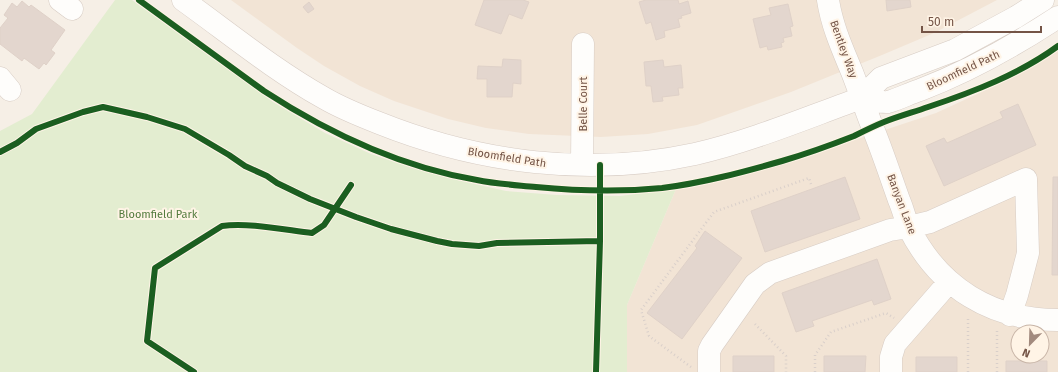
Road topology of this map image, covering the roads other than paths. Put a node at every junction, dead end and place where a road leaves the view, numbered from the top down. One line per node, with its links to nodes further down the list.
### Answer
1 (183, 0): 7 (street, Bloomfield Path)
2 (828, 0): 6 (street, Bentley Way)
3 (1043, 0): 6 (street, Bloomfield Path)
4 (1058, 18): 6 (street, Bloomfield Path)
5 (583, 44): 7 (street, Belle Court)
6 (861, 98): 7 (street, Bloomfield Path); 8 (street, Banyan Lane)
7 (582, 164)
8 (909, 227): 9 (street, Banyan Lane); 11 (street); 12 (street)
9 (949, 282): 11 (street, Banyan Lane); 13 (street)
10 (1058, 320): 11 (street, Banyan Lane)
11 (1004, 323)
12 (700, 370)
13 (891, 372)

